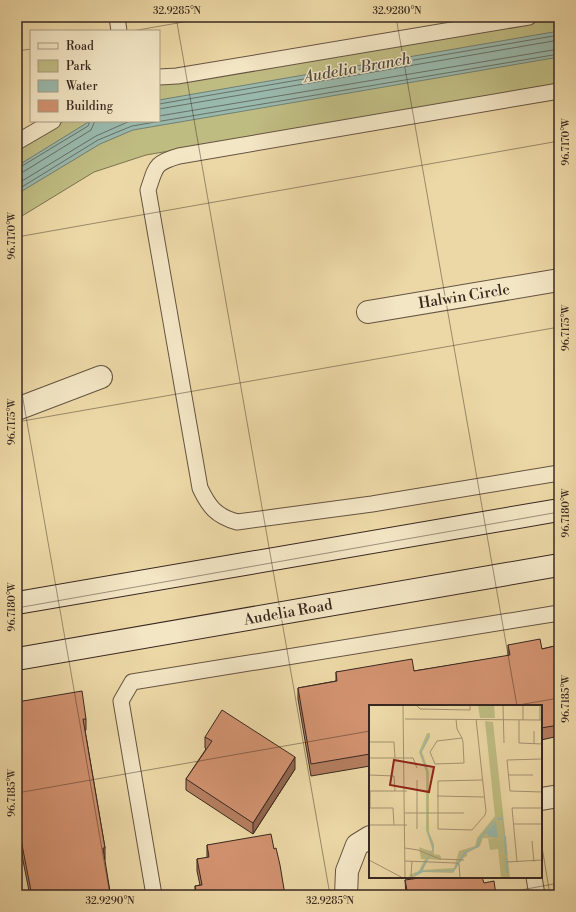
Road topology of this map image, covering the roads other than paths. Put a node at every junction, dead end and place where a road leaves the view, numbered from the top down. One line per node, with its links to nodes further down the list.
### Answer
1 (117, 17): 3 (lane)
2 (529, 17): 4 (lane)
3 (119, 30)
4 (160, 77)
5 (559, 91): 12 (lane)
6 (51, 122): 7 (lane)
7 (17, 142)
8 (559, 280): 9 (main road, Halwin Circle)
9 (368, 312)
10 (102, 377): 11 (main road)
11 (17, 409)
12 (559, 472)
13 (559, 510): 15 (main road)
14 (559, 565): 17 (main road, Audelia Road)
15 (17, 603)
16 (559, 613): 22 (lane)
17 (17, 659)
18 (559, 796): 19 (main road)
19 (542, 799)
20 (369, 838): 23 (main road)
21 (534, 878): 24 (lane)
22 (154, 895)
23 (346, 895)
24 (537, 895)

